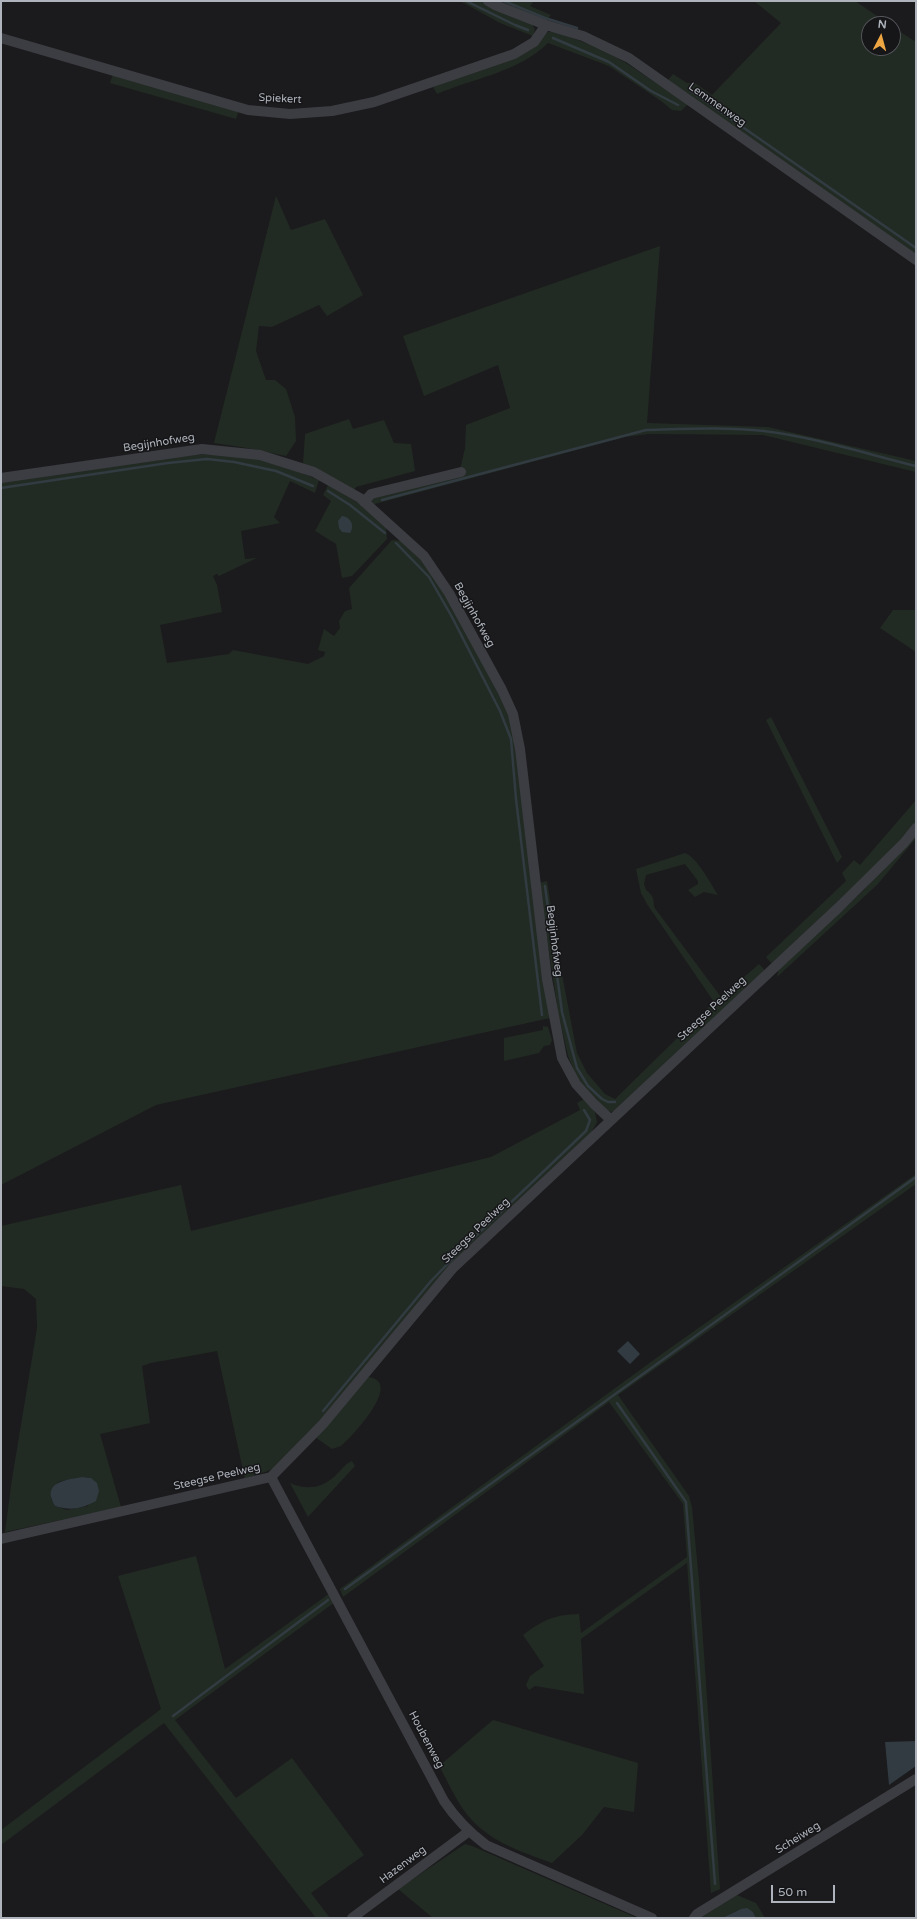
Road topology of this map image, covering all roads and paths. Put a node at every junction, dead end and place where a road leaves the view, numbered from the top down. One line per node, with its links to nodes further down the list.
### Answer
1 (488, 1): 2 (street, Lemmenweg)
2 (546, 25): 3 (street, Spiekert); 4 (street, Lemmenweg)
3 (1, 38)
4 (916, 260)
5 (461, 472): 7 (street)
6 (1, 478): 7 (street, Begijnhofweg)
7 (364, 502): 9 (street, Begijnhofweg)
8 (916, 828): 9 (street, Steegse Peelweg)
9 (611, 1120): 10 (street, Steegse Peelweg)
10 (272, 1477): 11 (street, Steegse Peelweg); 13 (street, Houbenweg)
11 (1, 1539)
12 (916, 1779): 16 (street, Scheiweg)
13 (468, 1832): 14 (street, Hazenweg); 15 (street, Houbenweg)
14 (352, 1918)
15 (652, 1918)
16 (694, 1918)

